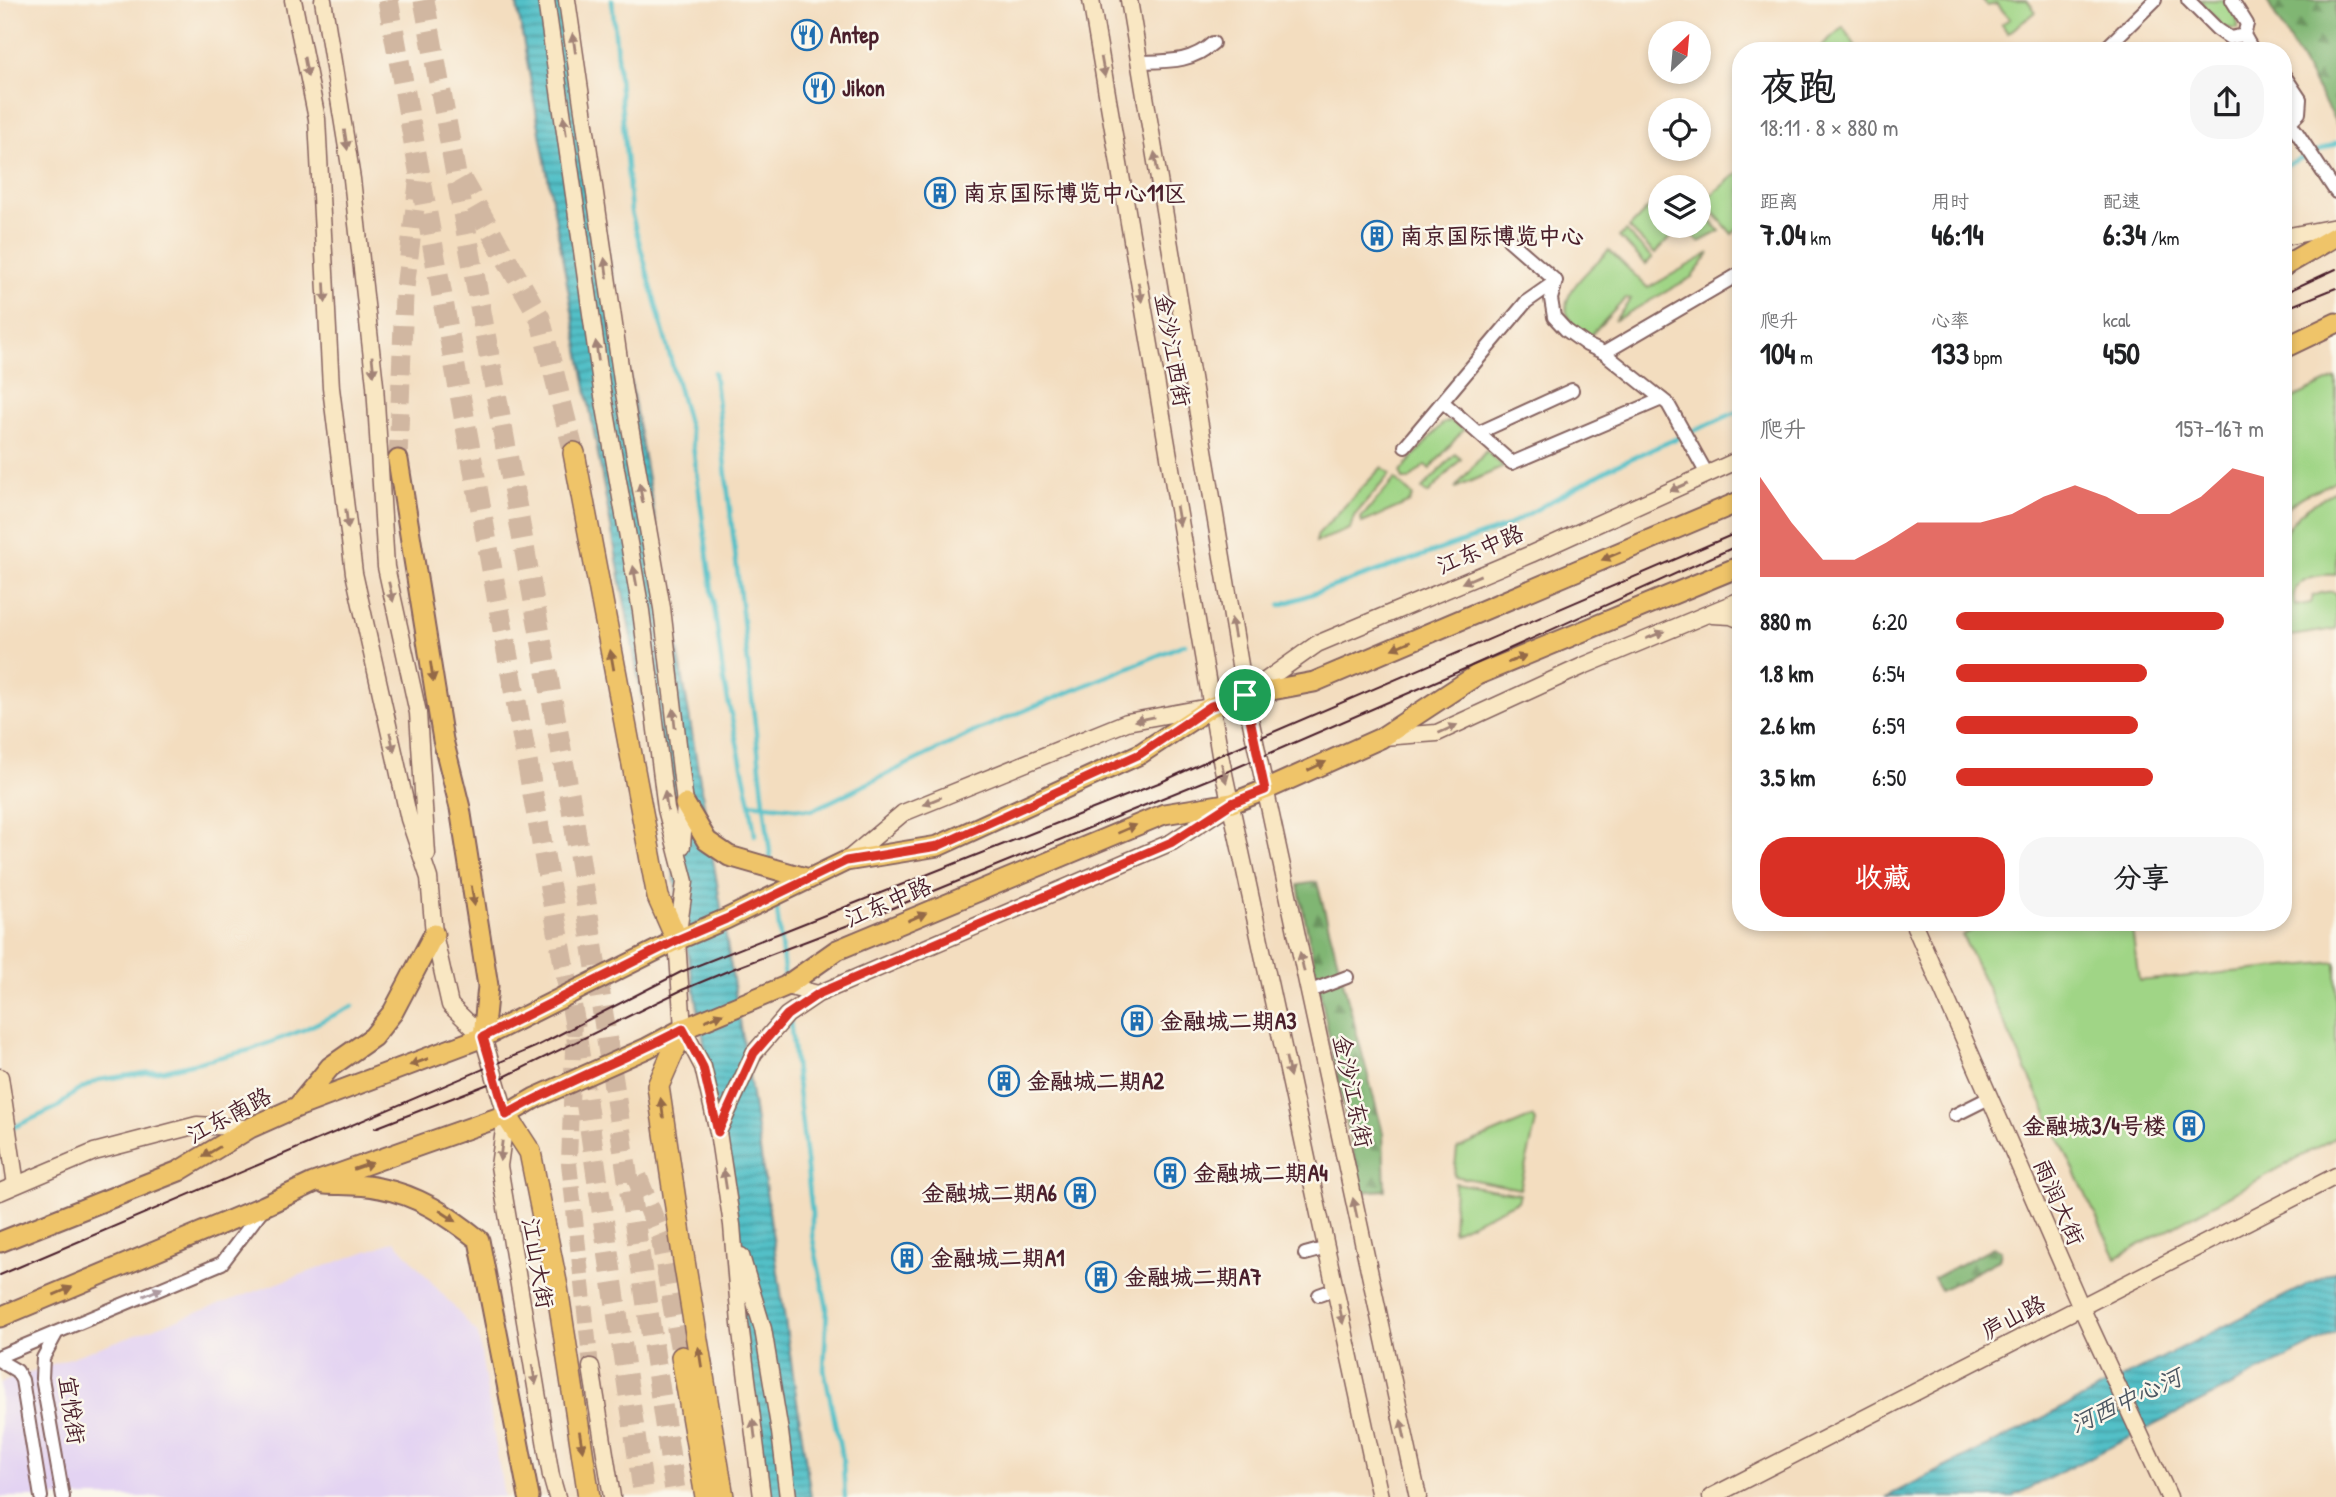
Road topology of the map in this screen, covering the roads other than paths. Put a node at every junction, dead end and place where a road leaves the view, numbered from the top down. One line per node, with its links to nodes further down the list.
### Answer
1 (293, 0): 51 (street, one-way to 51)
2 (323, 0): 51 (street, one-way to 51)
3 (547, 0): 49 (street, one-way to 3)
4 (568, 0): 48 (street, one-way to 4)
5 (1091, 0): 44 (street, 金沙江西街, one-way to 44)
6 (1129, 0): 14 (street, 金沙江西街)
7 (2155, 0): 11 (street)
8 (2188, 0): 10 (street)
9 (2232, 0): 10 (street)
10 (2244, 35): 12 (street)
11 (2111, 42)
12 (2248, 42)
13 (1213, 43): 14 (street)
14 (1139, 62): 43 (street, 金沙江西街, one-way to 14)
15 (2292, 87): 16 (street)
16 (2292, 118)
17 (2292, 131): 18 (street)
18 (2336, 192)
19 (2336, 227): 20 (street)
20 (2292, 235)
21 (2336, 236): 23 (main road)
22 (1509, 240): 25 (street)
23 (2292, 261)
24 (1732, 278): 28 (street)
25 (1556, 281): 28 (street); 31 (street)
26 (2336, 323): 27 (main road)
27 (2292, 344)
28 (1604, 353): 30 (street)
29 (1572, 390): 32 (street)
30 (1662, 399): 32 (street); 37 (street)
31 (1443, 401): 32 (street); 33 (street)
32 (1478, 433)
33 (1405, 446)
34 (574, 453): 55 (highway, one-way to 34)
35 (398, 460): 61 (main road, one-way to 61)
36 (1732, 463): 37 (street, 江东中路)
37 (1707, 474): 43 (street, 江东中路, one-way to 43)
38 (1732, 505): 43 (main road, 江东中路, one-way to 43)
39 (1732, 570): 45 (main road, 江东中路, one-way to 39)
40 (1732, 604): 41 (street, 江东中路)
41 (1706, 615): 42 (street); 45 (street, 江东中路, one-way to 41)
42 (1732, 616)
43 (1245, 695): 44 (main road, 江东中路); 46 (street, 金沙江东街)
44 (1211, 706): 47 (street, one-way to 47); 50 (main road, 江东中路); 50 (street, 江东中路, one-way to 50)
45 (1381, 737): 46 (main road, 江东中路, one-way to 45)
46 (1265, 790): 47 (main road, 江东中路); 58 (street, 金沙江东街, one-way to 46)
47 (1232, 803): 57 (main road, 江东中路, one-way to 47); 59 (street); 76 (street, one-way to 76)
48 (685, 804): 49 (street); 52 (main road)
49 (681, 859): 55 (street)
50 (846, 861): 52 (main road, 江东中路)
51 (429, 878): 54 (street)
52 (809, 879): 55 (main road, 江东中路)
53 (1917, 931): 63 (street, 雨润大街)
54 (434, 934): 61 (street); 64 (main road)
55 (677, 940): 60 (street); 61 (main road, 江东南路)
56 (1346, 977): 58 (street)
57 (786, 986): 59 (street); 60 (main road, 江东中路, one-way to 57)
58 (1308, 992): 97 (street, 金沙江东街, one-way to 58)
59 (818, 994): 68 (street)
60 (683, 1029): 65 (main road, 江东中路); 68 (street); 93 (highway, one-way to 60)
61 (483, 1037): 64 (main road, 江东南路, one-way to 64); 65 (street, 江山大街)
62 (0, 1077): 71 (street)
63 (1989, 1098): 66 (street); 80 (street, 雨润大街)
64 (297, 1107): 67 (main road, 江东南路)
65 (506, 1115): 70 (main road, 江东中路, one-way to 65); 89 (street, 江山大街, one-way to 89); 90 (highway, one-way to 90)
66 (1955, 1115)
67 (250, 1128): 71 (street); 75 (main road, 江东南路, one-way to 75)
68 (718, 1132): 74 (street, one-way to 68)
69 (2336, 1176): 80 (street, 庐山路)
70 (313, 1183): 73 (main road); 88 (main road, one-way to 88)
71 (16, 1185): 72 (street)
72 (0, 1192)
73 (264, 1206): 81 (main road, one-way to 73); 82 (street, one-way to 73)
74 (732, 1225): 94 (street, one-way to 74); 95 (street)
75 (0, 1242)
76 (1327, 1248): 77 (street); 78 (street)
77 (1305, 1254)
78 (1336, 1289): 79 (street); 96 (street, one-way to 96)
79 (1319, 1295)
80 (2081, 1307): 98 (street, 庐山路); 99 (street, 雨润大街)
81 (0, 1317)
82 (57, 1333): 84 (street); 87 (street, 宜悦街)
83 (682, 1357): 92 (highway)
84 (0, 1359): 86 (street, 宜悦街)
85 (591, 1367): 91 (street)
86 (41, 1497)
87 (63, 1497)
88 (529, 1497)
89 (557, 1497)
90 (589, 1497)
91 (612, 1497)
92 (706, 1497)
93 (723, 1497)
94 (762, 1497)
95 (788, 1497)
96 (1380, 1497)
97 (1418, 1497)
98 (1711, 1497)
99 (2169, 1497)

